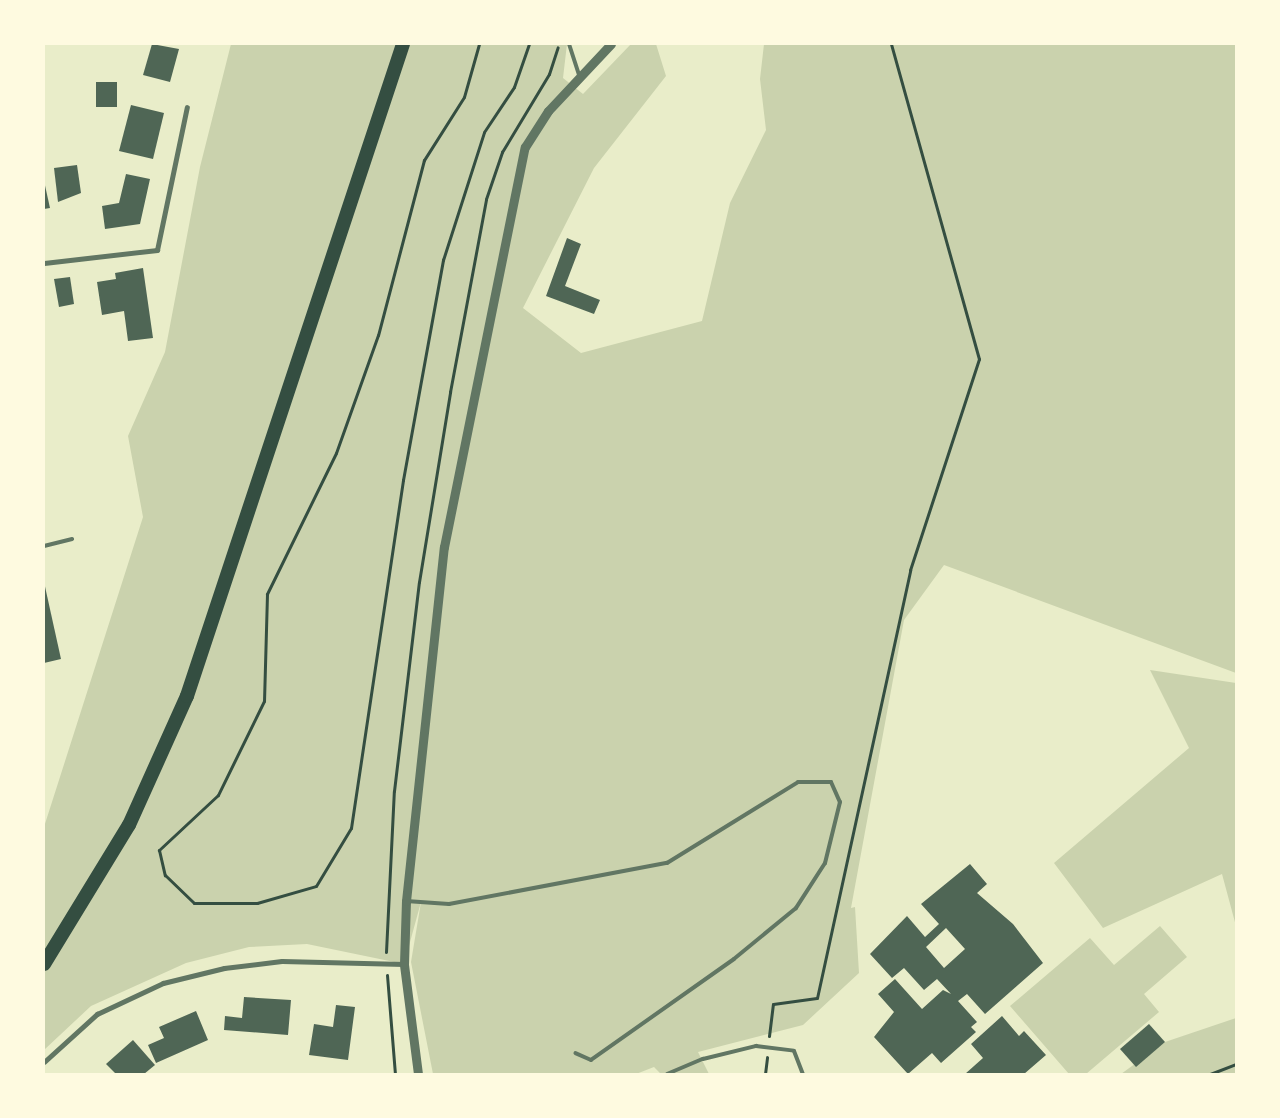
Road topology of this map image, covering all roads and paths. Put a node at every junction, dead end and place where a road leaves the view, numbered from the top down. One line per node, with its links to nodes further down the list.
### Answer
1 (403, 44): 13 (highway)
2 (480, 44): 3 (path)
3 (529, 44)
4 (569, 44): 7 (lane)
5 (611, 44): 7 (street)
6 (891, 44): 15 (path)
7 (580, 78): 12 (street)
8 (187, 107): 9 (street)
9 (44, 263)
10 (72, 539): 11 (lane)
11 (44, 546)
12 (406, 901): 14 (street); 16 (lane)
13 (44, 964)
14 (404, 964): 17 (street); 19 (street)
15 (768, 1048): 20 (lane); 21 (path); 22 (lane)
16 (575, 1053)
17 (44, 1062)
18 (1236, 1064): 23 (path)
19 (418, 1074)
20 (666, 1074)
21 (765, 1074)
22 (803, 1074)
23 (1210, 1074)

